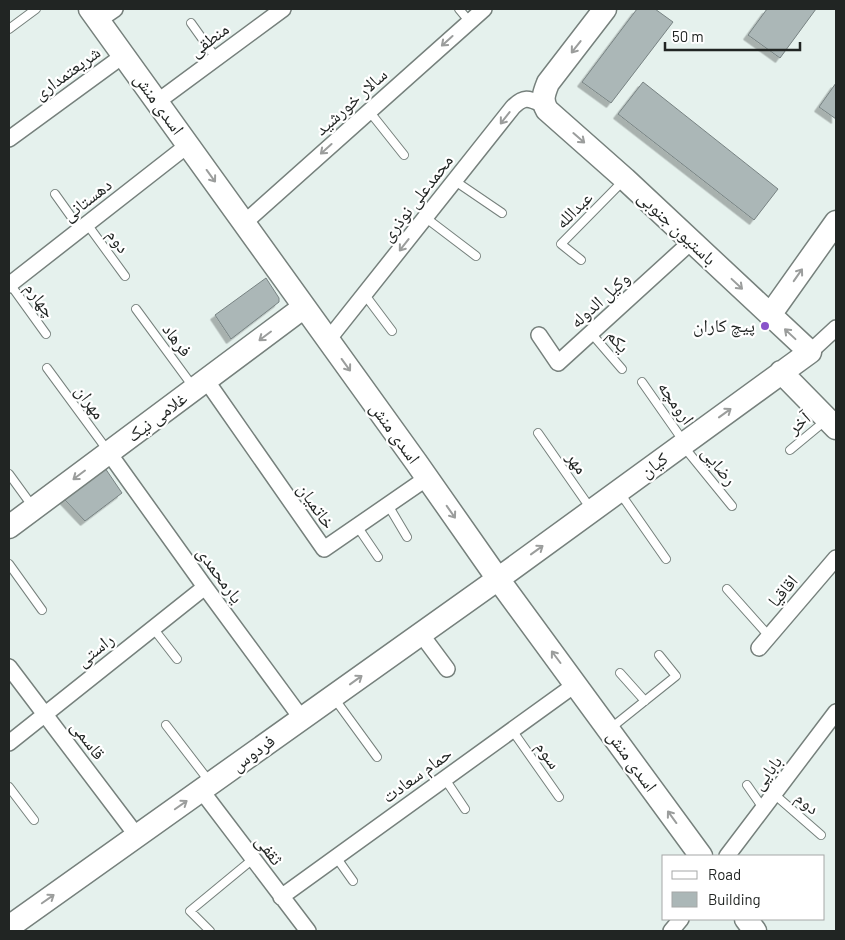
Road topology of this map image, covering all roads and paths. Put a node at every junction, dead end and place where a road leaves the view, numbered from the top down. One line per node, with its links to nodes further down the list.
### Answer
1 (36, 9): 9 (lane)
2 (283, 9): 11 (street, منطقی)
3 (459, 9): 7 (lane)
4 (484, 9): 7 (street, سالار خورشید)
5 (605, 9): 13 (street, one-way to 13)
6 (101, 13): 10 (street, اسدی منش)
7 (469, 21): 14 (street, سالار خورشید, one-way to 14)
8 (191, 23): 11 (lane)
9 (9, 29)
10 (124, 55): 12 (street, اسدی منش); 15 (street, شریعتمداری)
11 (216, 58): 12 (street, منطقی)
12 (158, 102): 16 (street, اسدی منش)
13 (544, 105): 18 (street, باستیون جنوبی, one-way to 18); 19 (street, محمدعلی نوذری, one-way to 19)
14 (369, 111): 17 (lane); 24 (street, سالار خورشید, one-way to 24)
15 (9, 139)
16 (188, 144): 24 (street, اسدی منش, one-way to 24); 25 (street, دهستانی)
17 (404, 155)
18 (625, 179): 26 (street, باستیون جنوبی); 28 (lane, عبدالله)
19 (455, 181): 21 (lane); 22 (street, محمدعلی نوذری)
20 (55, 194): 25 (lane, دوم)
21 (502, 213)
22 (426, 218): 27 (lane); 31 (street, محمدعلی نوذری, one-way to 31)
23 (836, 222): 34 (street, one-way to 23)
24 (244, 223): 32 (street, اسدی منش)
25 (83, 226): 29 (lane, دوم); 30 (street, دهستانی)
26 (692, 241): 34 (street, باستیون جنوبی, one-way to 34); 36 (street, وکیل الدوله)
27 (476, 256)
28 (581, 260)
29 (125, 276)
30 (10, 281): 38 (lane, چهارم)
31 (364, 295): 35 (lane); 40 (street, محمدعلی نوذری)
32 (304, 307): 40 (street, اسدی منش); 46 (street, غلامی نیک, one-way to 46)
33 (136, 309): 46 (lane, فرهاد)
34 (770, 315): 41 (street, باستیون جنوبی, one-way to 34)
35 (392, 331)
36 (591, 333): 39 (street, وکیل الدوله); 43 (lane, یکم)
37 (835, 333): 41 (street)
38 (46, 334)
39 (539, 335)
40 (328, 340): 53 (street, اسدی منش, one-way to 53)
41 (810, 352): 44 (street, کیان)
42 (47, 368): 51 (lane, مهران)
43 (622, 369)
44 (781, 372): 47 (street); 49 (street, کیان, one-way to 44)
45 (642, 382): 49 (lane, ارومچه)
46 (200, 384): 51 (street, غلامی نیک); 59 (street, خاتمیان)
47 (832, 423): 50 (lane, آخر)
48 (538, 433): 58 (lane, مهر)
49 (683, 443): 54 (street, کیان); 56 (lane, رضایی)
50 (790, 450)
51 (109, 453): 57 (street, غلامی نیک, one-way to 57); 67 (street, یارمحمدی)
52 (9, 474): 57 (lane)
53 (427, 478): 55 (street, خاتمیان); 66 (street, اسدی منش, one-way to 66)
54 (618, 491): 58 (street, کیان); 64 (lane)
55 (388, 505): 59 (street, خاتمیان); 61 (lane)
56 (732, 506)
57 (34, 509): 60 (street, غلامی نیک)
58 (592, 510): 66 (street, کیان, one-way to 58)
59 (357, 526): 62 (lane)
60 (9, 528)
61 (407, 538)
62 (378, 557)
63 (836, 558): 72 (street, اقاقیا)
64 (666, 559)
65 (9, 564): 69 (lane)
66 (498, 579): 71 (street, فردوس); 78 (street, اسدی منش, one-way to 66)
67 (205, 587): 70 (street, راستی); 83 (street, یارمحمدی)
68 (727, 590): 72 (lane)
69 (42, 610)
70 (153, 628): 74 (lane); 82 (street, راستی)
71 (420, 634): 76 (street); 79 (street, فردوس, one-way to 71)
72 (764, 642)
73 (659, 655): 80 (lane)
74 (177, 659)
75 (9, 667): 82 (street, قاسمی)
76 (447, 670)
77 (620, 673): 80 (lane)
78 (576, 684): 85 (street, حمام سعادت); 86 (street, اسدی منش)
79 (333, 697): 83 (street, فردوس); 88 (lane)
80 (645, 701): 86 (lane)
81 (836, 712): 93 (street, بابایی)
82 (45, 714): 87 (street, راستی); 99 (street, قاسمی)
83 (302, 719): 92 (street, فردوس)
84 (166, 725): 92 (lane)
85 (512, 730): 89 (street, حمام سعادت); 94 (lane, سوم)
86 (609, 730): 100 (street, اسدی منش, one-way to 86)
87 (9, 743)
88 (377, 757)
89 (445, 779): 96 (lane); 102 (street, حمام سعادت)
90 (747, 785): 95 (lane)
91 (9, 787): 97 (lane)
92 (206, 787): 99 (street, فردوس, one-way to 92); 103 (street, ثقفی)
93 (774, 794): 95 (street, بابایی); 98 (lane, دوم)
94 (559, 797)
95 (763, 808): 101 (street, بابایی)
96 (465, 809)
97 (34, 820)
98 (822, 835)
99 (137, 836): 108 (street, فردوس, one-way to 99)
100 (700, 855)
101 (728, 855)
102 (336, 857): 104 (lane); 105 (street, حمام سعادت)
103 (253, 859): 105 (street, ثقفی); 109 (lane)
104 (353, 881)
105 (281, 897): 110 (street, ثقفی)
106 (680, 920): 111 (street)
107 (747, 920): 112 (street)
108 (9, 927)
109 (210, 931)
110 (308, 931)
111 (672, 931)
112 (755, 931)

